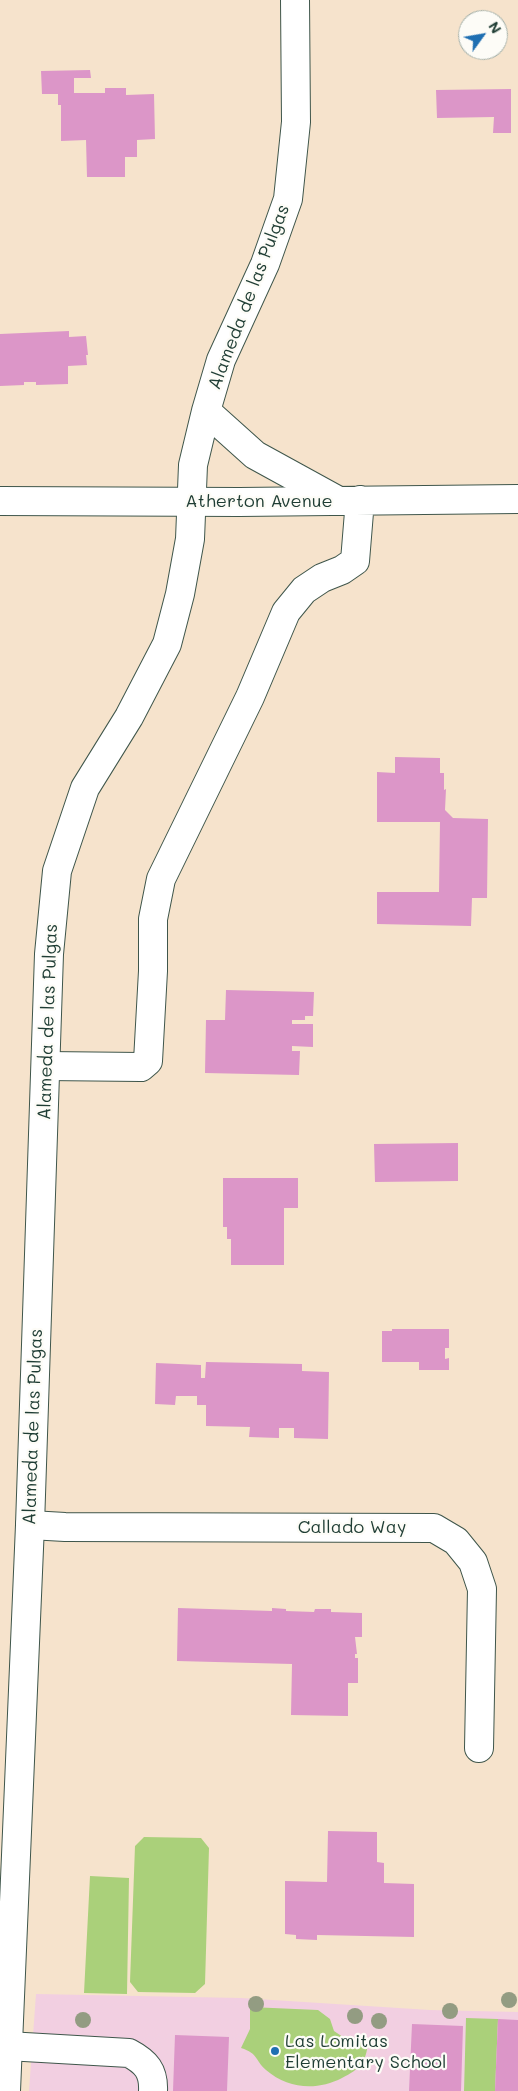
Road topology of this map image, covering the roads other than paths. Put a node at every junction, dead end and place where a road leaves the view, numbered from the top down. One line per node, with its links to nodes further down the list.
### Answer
1 (295, 0): 2 (main road, Alameda de las Pulgas)
2 (206, 411): 3 (main road); 6 (main road, Alameda de las Pulgas)
3 (349, 500): 4 (main road, Atherton Avenue); 6 (main road, Atherton Avenue); 7 (main road)
4 (518, 500)
5 (0, 501): 6 (main road, Atherton Avenue)
6 (190, 501): 7 (main road, Alameda de las Pulgas)
7 (46, 1066): 8 (main road, Alameda de las Pulgas)
8 (30, 1525): 9 (main road, Callado Way); 10 (main road, Alameda de las Pulgas)
9 (479, 1748)
10 (7, 2046): 11 (main road, Alameda de las Pulgas); 12 (main road)
11 (6, 2091)
12 (153, 2091)

